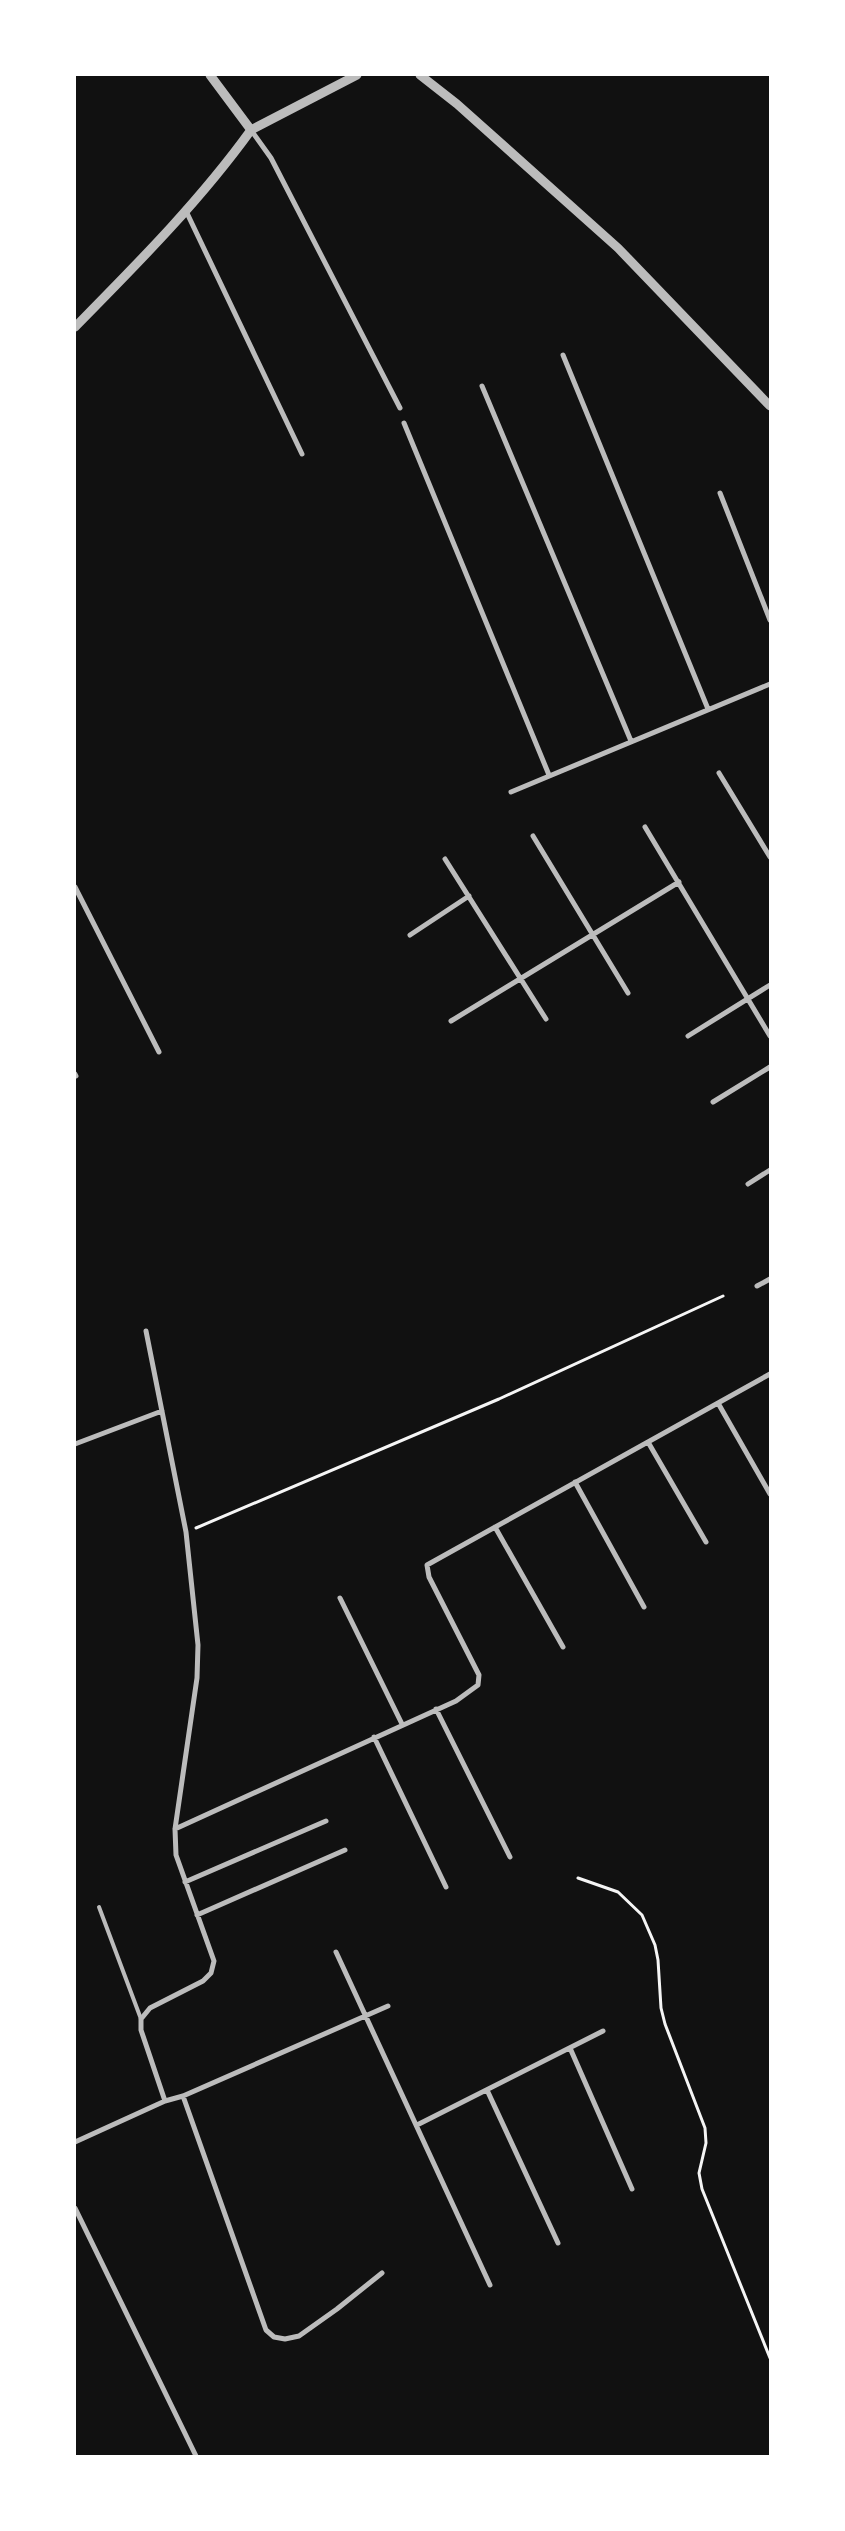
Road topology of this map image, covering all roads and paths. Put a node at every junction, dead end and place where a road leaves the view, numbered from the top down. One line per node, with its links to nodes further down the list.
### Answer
1 (210, 75): 4 (street)
2 (357, 75): 4 (street)
3 (420, 75): 9 (street)
4 (250, 130): 5 (street); 10 (street)
5 (186, 211): 6 (street); 12 (street)
6 (75, 327)
7 (563, 355): 16 (street)
8 (482, 386): 17 (street)
9 (770, 406)
10 (400, 408)
11 (404, 423): 19 (street)
12 (302, 454)
13 (720, 494): 14 (street)
14 (770, 620)
15 (770, 684): 16 (street)
16 (708, 709): 17 (street)
17 (631, 741): 19 (street)
18 (719, 773): 23 (street)
19 (549, 775): 20 (street)
20 (511, 792)
21 (646, 826): 25 (street)
22 (533, 836): 29 (street)
23 (770, 857)
24 (446, 859): 27 (street)
25 (679, 882): 29 (street); 33 (street)
26 (75, 887): 38 (street)
27 (469, 896): 28 (street); 30 (street)
28 (410, 934)
29 (593, 934): 30 (street); 32 (street)
30 (521, 979): 34 (street); 35 (street)
31 (770, 986): 33 (street)
32 (628, 993)
33 (748, 999): 36 (street); 37 (street)
34 (546, 1019)
35 (451, 1021)
36 (688, 1036)
37 (770, 1036)
38 (159, 1052)
39 (770, 1067): 40 (street)
40 (713, 1102)
41 (770, 1170): 42 (street)
42 (748, 1184)
43 (770, 1279): 44 (street)
44 (756, 1286)
45 (723, 1296): 55 (path)
46 (146, 1331): 49 (street)
47 (770, 1374): 48 (street)
48 (718, 1403): 50 (street); 53 (street)
49 (162, 1412): 51 (street); 55 (street)
50 (648, 1442): 52 (street); 56 (street)
51 (75, 1444)
52 (575, 1482): 54 (street); 58 (street)
53 (770, 1494)
54 (495, 1526): 59 (street); 60 (street)
55 (186, 1532): 64 (street)
56 (706, 1542)
57 (340, 1598): 61 (street)
58 (644, 1607)
59 (563, 1647)
60 (436, 1709): 61 (street); 66 (street)
61 (402, 1724): 62 (street)
62 (374, 1738): 64 (street); 69 (street)
63 (326, 1821): 68 (street)
64 (175, 1829): 68 (street)
65 (344, 1850): 71 (street)
66 (510, 1857)
67 (578, 1878): 88 (path)
68 (185, 1882): 71 (street)
69 (446, 1887)
70 (99, 1907): 75 (lane)
71 (197, 1915): 75 (street)
72 (336, 1952): 74 (street)
73 (388, 2006): 74 (street)
74 (367, 2015): 79 (street); 81 (street)
75 (141, 2019): 80 (street)
76 (603, 2031): 77 (street)
77 (570, 2048): 78 (street); 83 (street)
78 (487, 2090): 81 (street); 85 (street)
79 (183, 2096): 80 (street); 86 (street)
80 (165, 2101): 82 (street)
81 (417, 2125): 87 (street)
82 (75, 2142)
83 (632, 2188)
84 (75, 2208): 89 (street)
85 (558, 2243)
86 (382, 2273)
87 (490, 2286)
88 (770, 2358)
89 (196, 2456)

